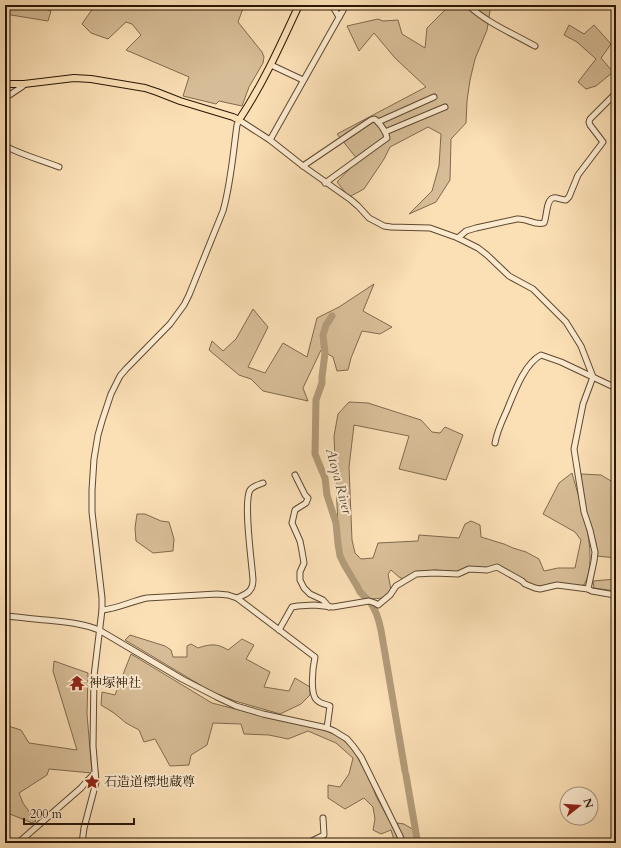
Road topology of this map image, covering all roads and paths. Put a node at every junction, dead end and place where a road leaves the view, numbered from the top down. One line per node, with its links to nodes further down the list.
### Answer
1 (299, 5): 7 (main road)
2 (332, 5): 5 (street)
3 (346, 5): 5 (street)
4 (468, 5): 6 (street)
5 (339, 17): 8 (street)
6 (535, 46)
7 (271, 65): 8 (street); 15 (main road)
8 (303, 80): 18 (street)
9 (5, 84): 10 (main road)
10 (24, 84): 13 (street); 15 (main road)
11 (616, 93): 23 (street)
12 (434, 97): 16 (street)
13 (5, 98)
14 (445, 107): 17 (street)
15 (239, 120): 18 (street); 33 (street)
16 (378, 122): 17 (street); 20 (street)
17 (385, 132): 22 (street)
18 (270, 140): 20 (street)
19 (5, 146): 21 (street)
20 (303, 166): 22 (street)
21 (59, 167)
22 (325, 183): 23 (street)
23 (458, 238): 24 (street)
24 (593, 377): 25 (street); 26 (street); 29 (street)
25 (616, 388)
26 (495, 443)
27 (294, 475): 32 (street)
28 (263, 484): 31 (street)
29 (588, 588): 30 (street); 32 (street)
30 (614, 595)
31 (237, 598): 33 (street); 36 (street)
32 (329, 607): 36 (street)
33 (102, 610): 35 (street)
34 (5, 616): 35 (street)
35 (99, 630): 37 (street); 38 (street)
36 (279, 630): 37 (street)
37 (327, 728): 43 (street)
38 (95, 773): 40 (street); 41 (street)
39 (323, 818): 42 (street)
40 (18, 843)
41 (82, 843)
42 (308, 843)
43 (403, 843)

